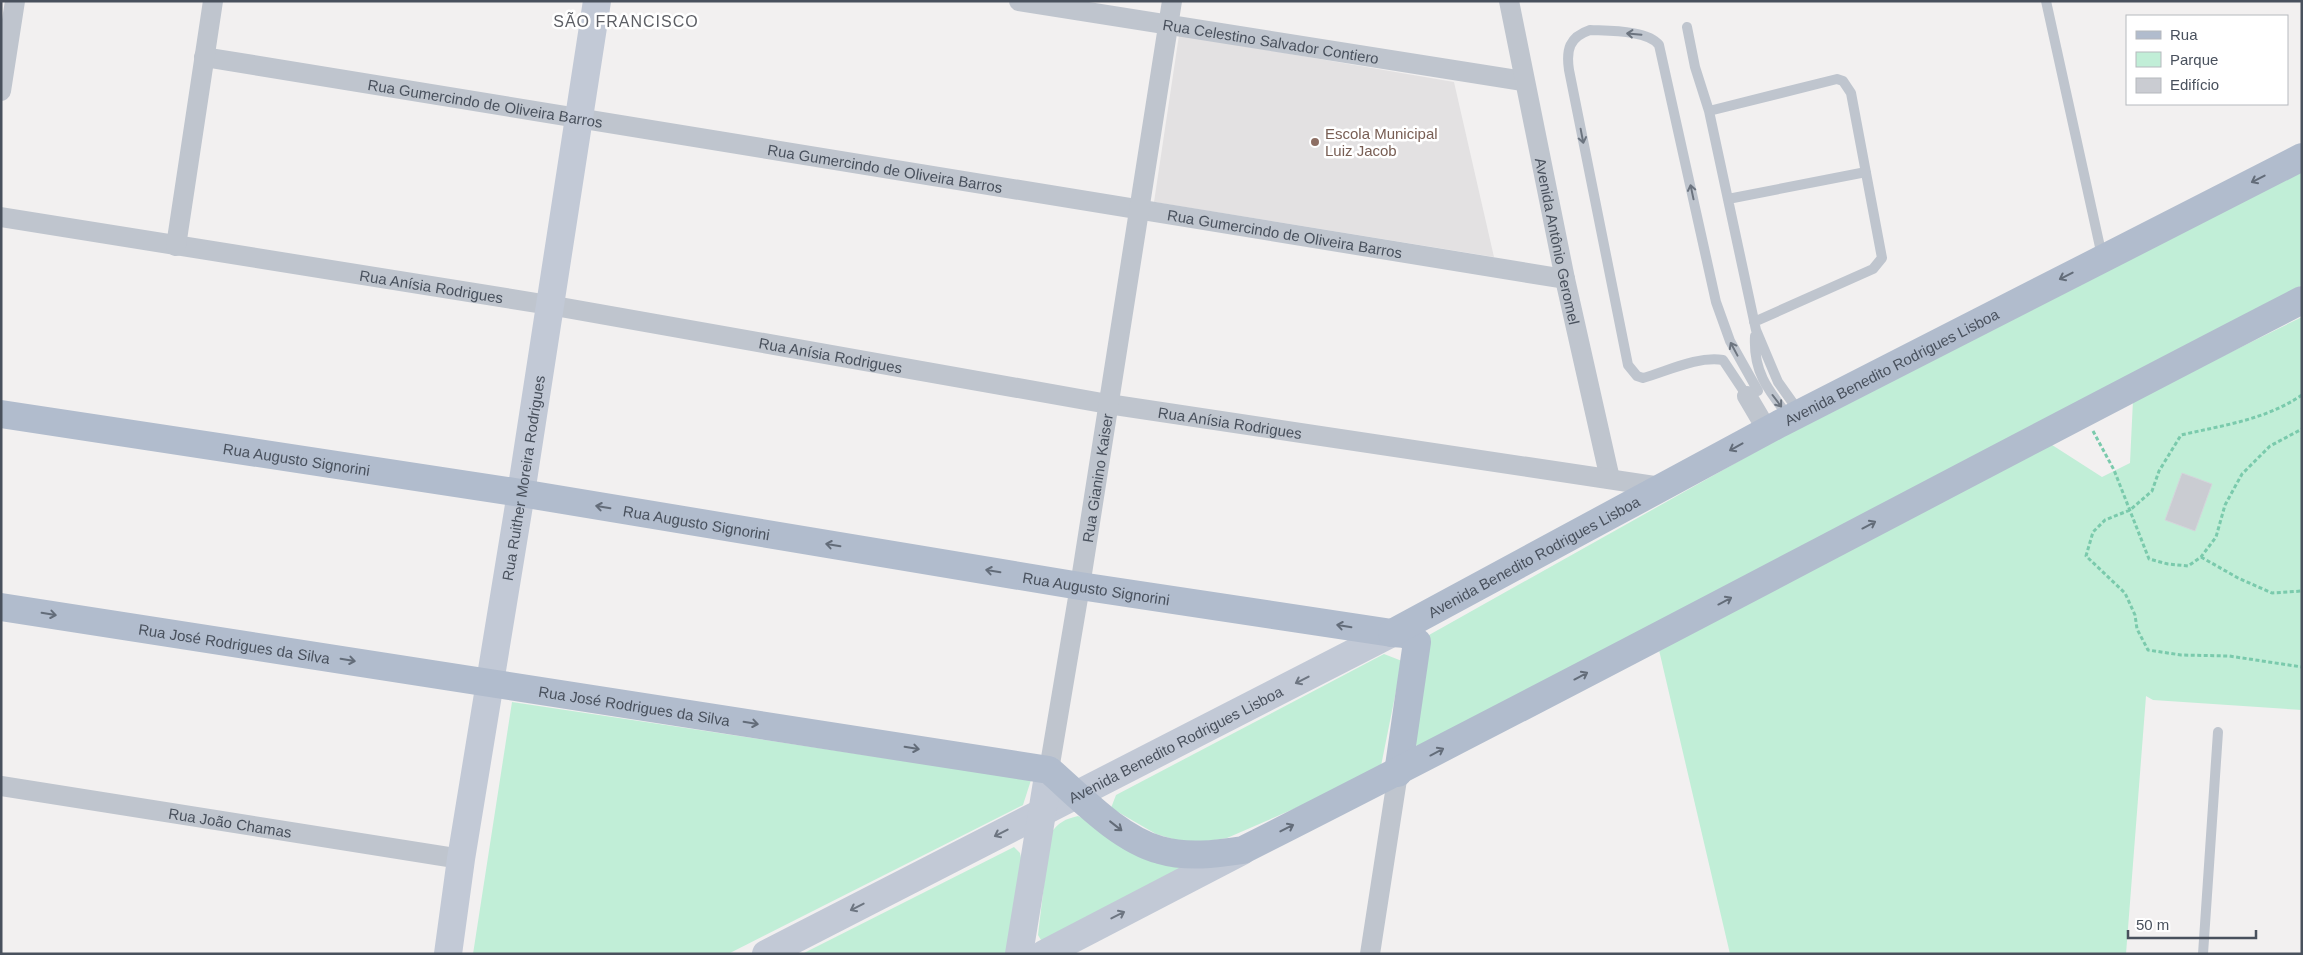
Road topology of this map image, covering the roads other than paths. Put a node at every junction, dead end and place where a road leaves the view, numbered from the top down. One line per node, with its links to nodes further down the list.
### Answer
1 (15, 1): 12 (street)
2 (213, 1): 10 (street)
3 (597, 1): 14 (street, Rua Ruither Moreira Rodrigues)
4 (1019, 1): 8 (street, Rua Celestino Salvador Contiero)
5 (1172, 1): 8 (street, Rua Gianino Kaiser)
6 (1509, 1): 11 (street, Avenida Antônio Geromel)
7 (2046, 1): 21 (lane)
8 (1169, 25): 11 (street, Rua Celestino Salvador Contiero); 18 (street, Rua Gianino Kaiser)
9 (1687, 27): 13 (lane)
10 (204, 56): 14 (street, Rua Gumercindo de Oliveira Barros); 20 (street)
11 (1523, 81): 22 (street, Avenida Antônio Geromel)
12 (1, 91)
13 (1709, 111): 16 (lane); 17 (lane)
14 (579, 118): 18 (street, Rua Gumercindo de Oliveira Barros); 24 (street, Rua Ruither Moreira Rodrigues)
15 (2302, 157): 21 (main road, Avenida Benedito Rodrigues Lisboa, one-way to 21)
16 (1866, 172): 17 (lane); 25 (lane)
17 (1728, 199): 25 (lane)
18 (1139, 209): 22 (street, Rua Gumercindo de Oliveira Barros); 27 (street, Rua Gianino Kaiser)
19 (1, 217): 20 (street, Rua Anísia Rodrigues)
20 (176, 246): 24 (street, Rua Anísia Rodrigues)
21 (2103, 257): 29 (main road, Avenida Benedito Rodrigues Lisboa, one-way to 29)
22 (1565, 279): 30 (street, Avenida Antônio Geromel)
23 (2302, 300): 39 (main road, one-way to 23)
24 (549, 305): 27 (street, Rua Anísia Rodrigues); 32 (street, Rua Ruither Moreira Rodrigues)
25 (1755, 326): 29 (lane)
26 (1753, 393): 26 (lane, one-way to 26); 29 (street)
27 (1108, 404): 30 (street, Rua Anísia Rodrigues); 33 (street, Rua Gianino Kaiser)
28 (1, 414): 32 (main road, Rua Augusto Signorini)
29 (1784, 421): 31 (main road, Avenida Benedito Rodrigues Lisboa, one-way to 31)
30 (1610, 479): 31 (street, Rua Anísia Rodrigues)
31 (1661, 487): 35 (main road, Avenida Benedito Rodrigues Lisboa)
32 (521, 493): 33 (main road, Rua Augusto Signorini, one-way to 32); 36 (street, Rua Ruither Moreira Rodrigues)
33 (1080, 586): 35 (main road, Rua Augusto Signorini, one-way to 33); 38 (street, Rua Gianino Kaiser)
34 (1, 607): 36 (main road, Rua José Rodrigues da Silva, one-way to 36)
35 (1392, 633): 39 (main road, Rua Augusto Signorini); 41 (street, Avenida Benedito Rodrigues Lisboa, one-way to 41)
36 (489, 681): 38 (main road, Rua José Rodrigues da Silva, one-way to 38); 44 (street, Rua Ruither Moreira Rodrigues)
37 (2218, 732): 51 (lane)
38 (1049, 770): 41 (main road); 42 (street, Rua Gianino Kaiser)
39 (1398, 773): 43 (main road, one-way to 39); 50 (street)
40 (1, 786): 44 (street, Rua João Chamas)
41 (1078, 795): 42 (street, Avenida Benedito Rodrigues Lisboa); 43 (main road, one-way to 43)
42 (1042, 812): 47 (street, Avenida Benedito Rodrigues Lisboa, one-way to 47); 48 (street, Rua Gianino Kaiser)
43 (1243, 850): 45 (street, one-way to 43)
44 (461, 859): 46 (street, Rua Ruither Moreira Rodrigues)
45 (1079, 944): 49 (street)
46 (448, 954)
47 (766, 954)
48 (1019, 954)
49 (1044, 954)
50 (1370, 954)
51 (2203, 954)

